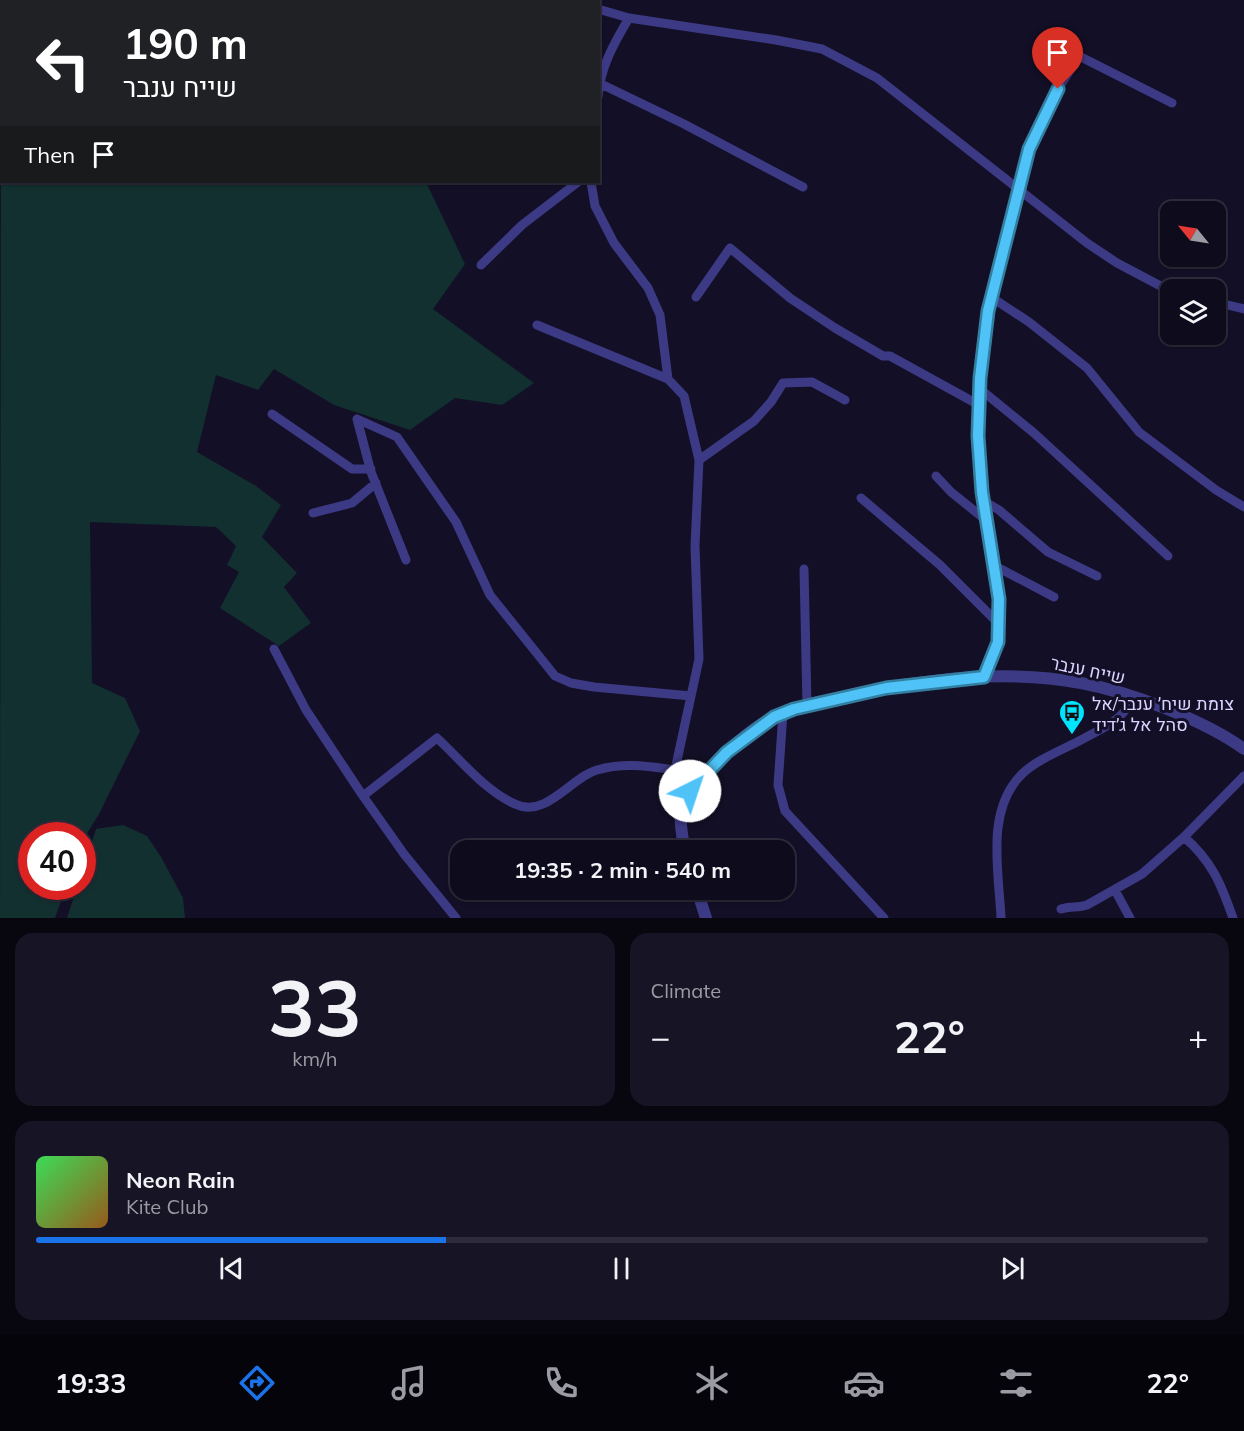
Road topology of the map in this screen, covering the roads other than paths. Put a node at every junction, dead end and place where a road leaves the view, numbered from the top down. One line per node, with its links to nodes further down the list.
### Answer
1 (600, 10): 2 (street)
2 (629, 18): 3 (street); 9 (street)
3 (600, 80)
4 (600, 83): 8 (street)
5 (1172, 103): 9 (street)
6 (577, 183): 10 (street)
7 (591, 183): 17 (street)
8 (803, 188)
9 (1018, 190): 11 (street); 13 (street)
10 (481, 265)
11 (1160, 286)
12 (696, 297): 20 (street)
13 (991, 297): 18 (street); 28 (street)
14 (1226, 305): 15 (street)
15 (1244, 309)
16 (537, 325): 17 (street)
17 (668, 379): 22 (street)
18 (980, 389): 20 (street); 31 (street)
19 (845, 400): 22 (street)
20 (979, 405): 27 (street)
21 (272, 414): 23 (street)
22 (699, 460): 40 (street)
23 (370, 469): 25 (street); 40 (street)
24 (936, 476): 30 (street)
25 (376, 483): 29 (street); 32 (street)
26 (861, 498): 37 (street)
27 (984, 501): 30 (street); 35 (street)
28 (1244, 507)
29 (313, 513)
30 (987, 521): 33 (street)
31 (1168, 556)
32 (406, 560)
33 (995, 566): 36 (street); 37 (street)
34 (804, 569): 42 (street)
35 (1097, 576)
36 (1054, 597)
37 (998, 623): 39 (street)
38 (274, 649): 47 (street)
39 (984, 677): 41 (street, שייח ענבר); 42 (street, שייח ענבר)
40 (691, 696): 45 (street)
41 (1134, 698): 44 (street, שייח ענבר); 57 (street)
42 (807, 705): 43 (street, שייח ענבר)
43 (783, 713): 48 (street, שייח ענבר); 56 (street)
44 (1244, 749)
45 (675, 770): 47 (street); 48 (street)
46 (1244, 776): 49 (street)
47 (363, 796): 54 (street)
48 (682, 806): 50 (street)
49 (1184, 837): 51 (street); 59 (street)
50 (683, 840)
51 (1115, 890): 53 (street); 58 (street)
52 (700, 900): 55 (street)
53 (1061, 909)
54 (456, 918)
55 (706, 918)
56 (884, 918)
57 (1001, 918)
58 (1130, 918)
59 (1233, 918)

